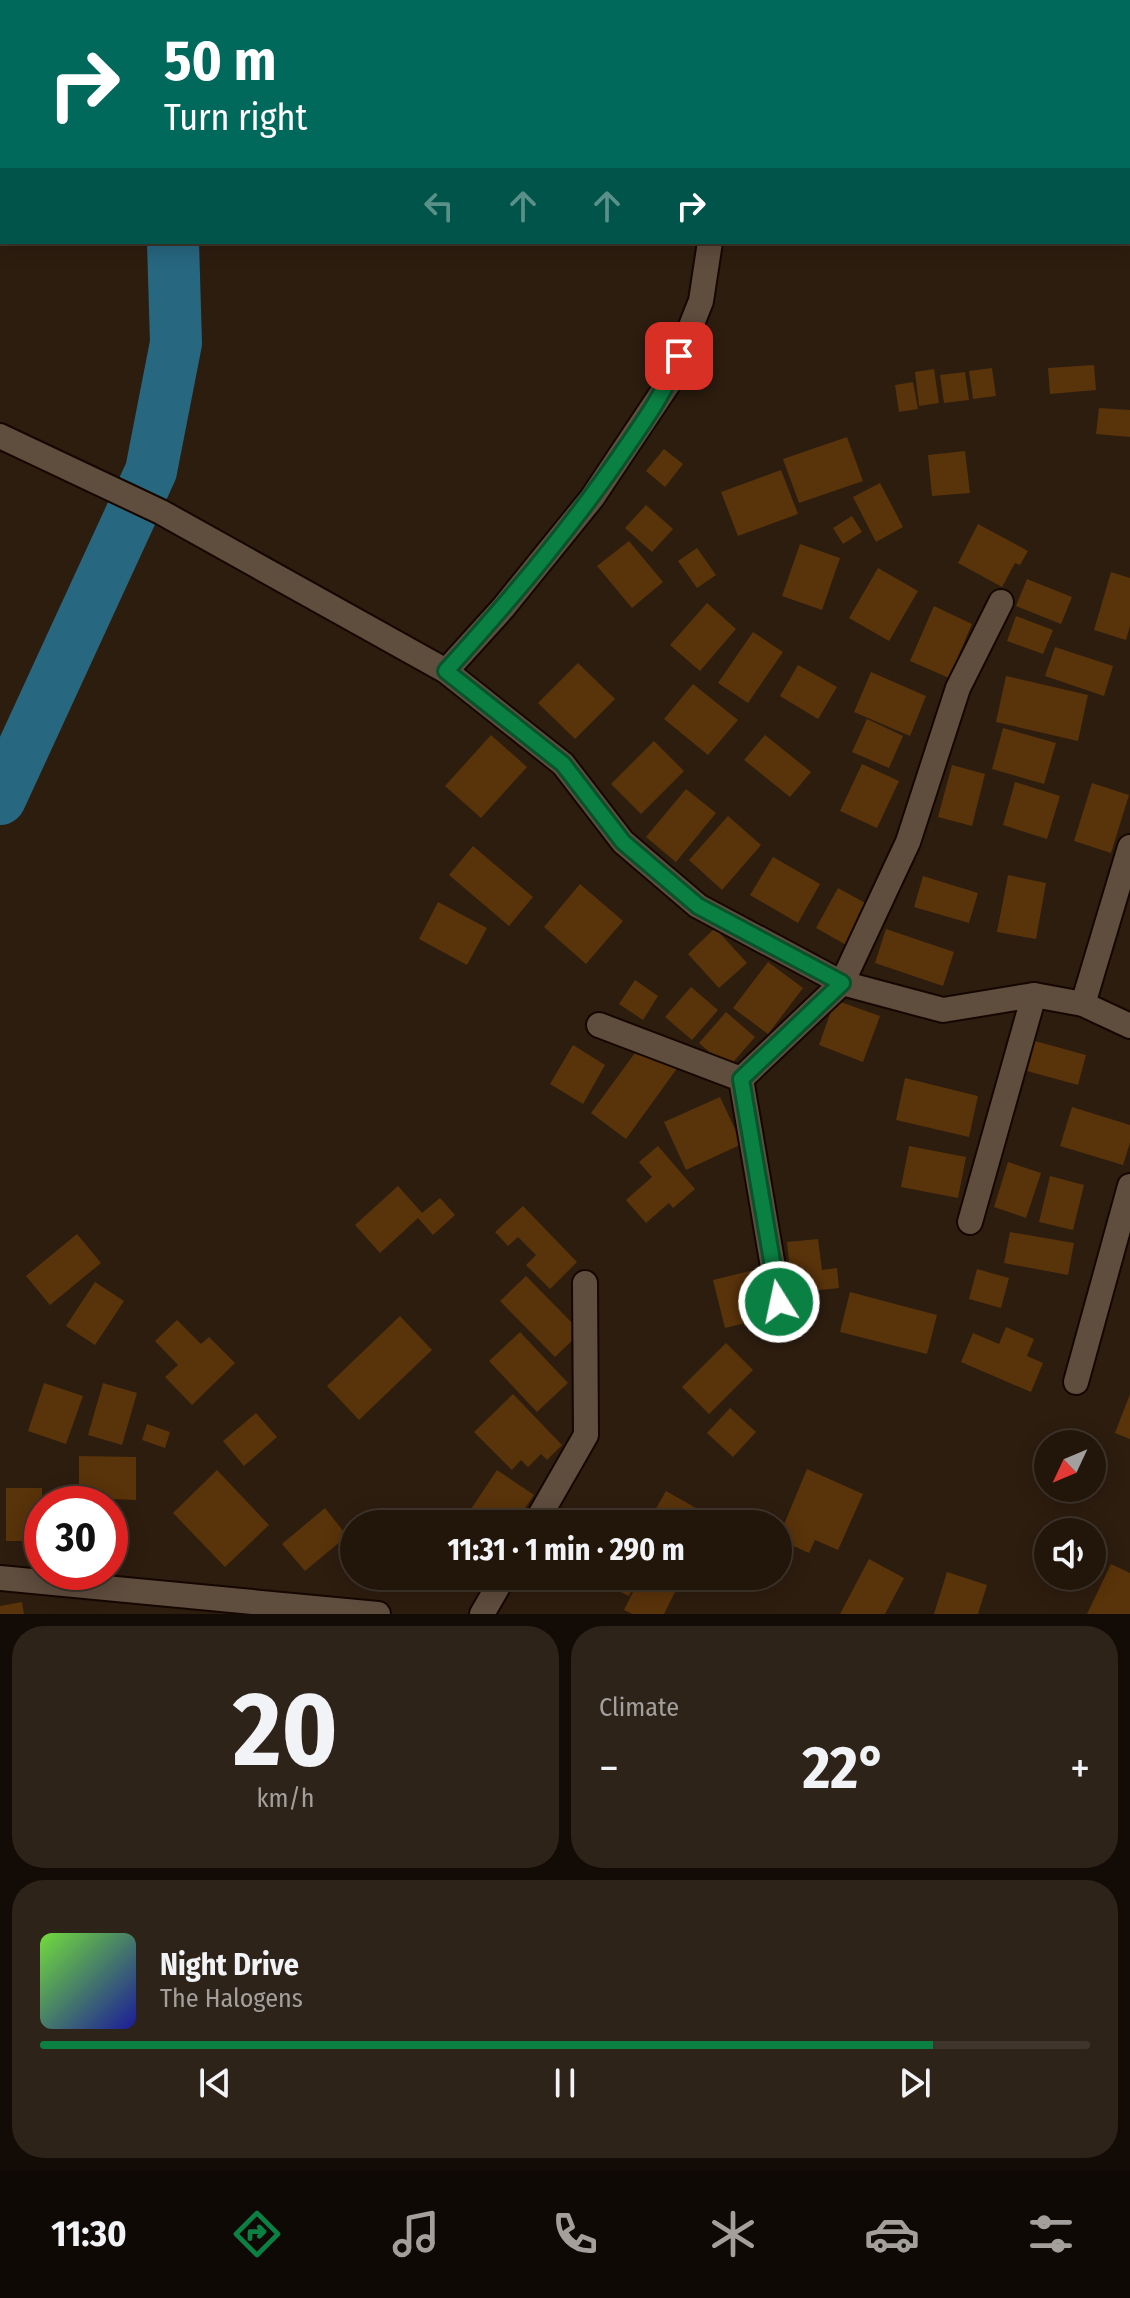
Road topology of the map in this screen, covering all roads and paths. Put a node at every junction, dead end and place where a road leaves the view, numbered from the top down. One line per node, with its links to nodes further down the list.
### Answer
1 (710, 244): 4 (street)
2 (0, 436): 4 (street)
3 (1001, 602): 6 (street)
4 (446, 671): 6 (street)
5 (1130, 847): 8 (street)
6 (842, 983): 7 (street); 11 (street)
7 (1034, 995): 8 (street); 13 (street)
8 (1083, 1004): 10 (street)
9 (599, 1025): 11 (street)
10 (1130, 1026)
11 (741, 1079): 15 (street)
12 (1130, 1186): 16 (street)
13 (970, 1222)
14 (585, 1283): 17 (street)
15 (779, 1302)
16 (1076, 1382)
17 (543, 1510)
18 (0, 1578): 20 (street)
19 (496, 1590): 21 (street)
20 (378, 1614)
21 (482, 1614)

